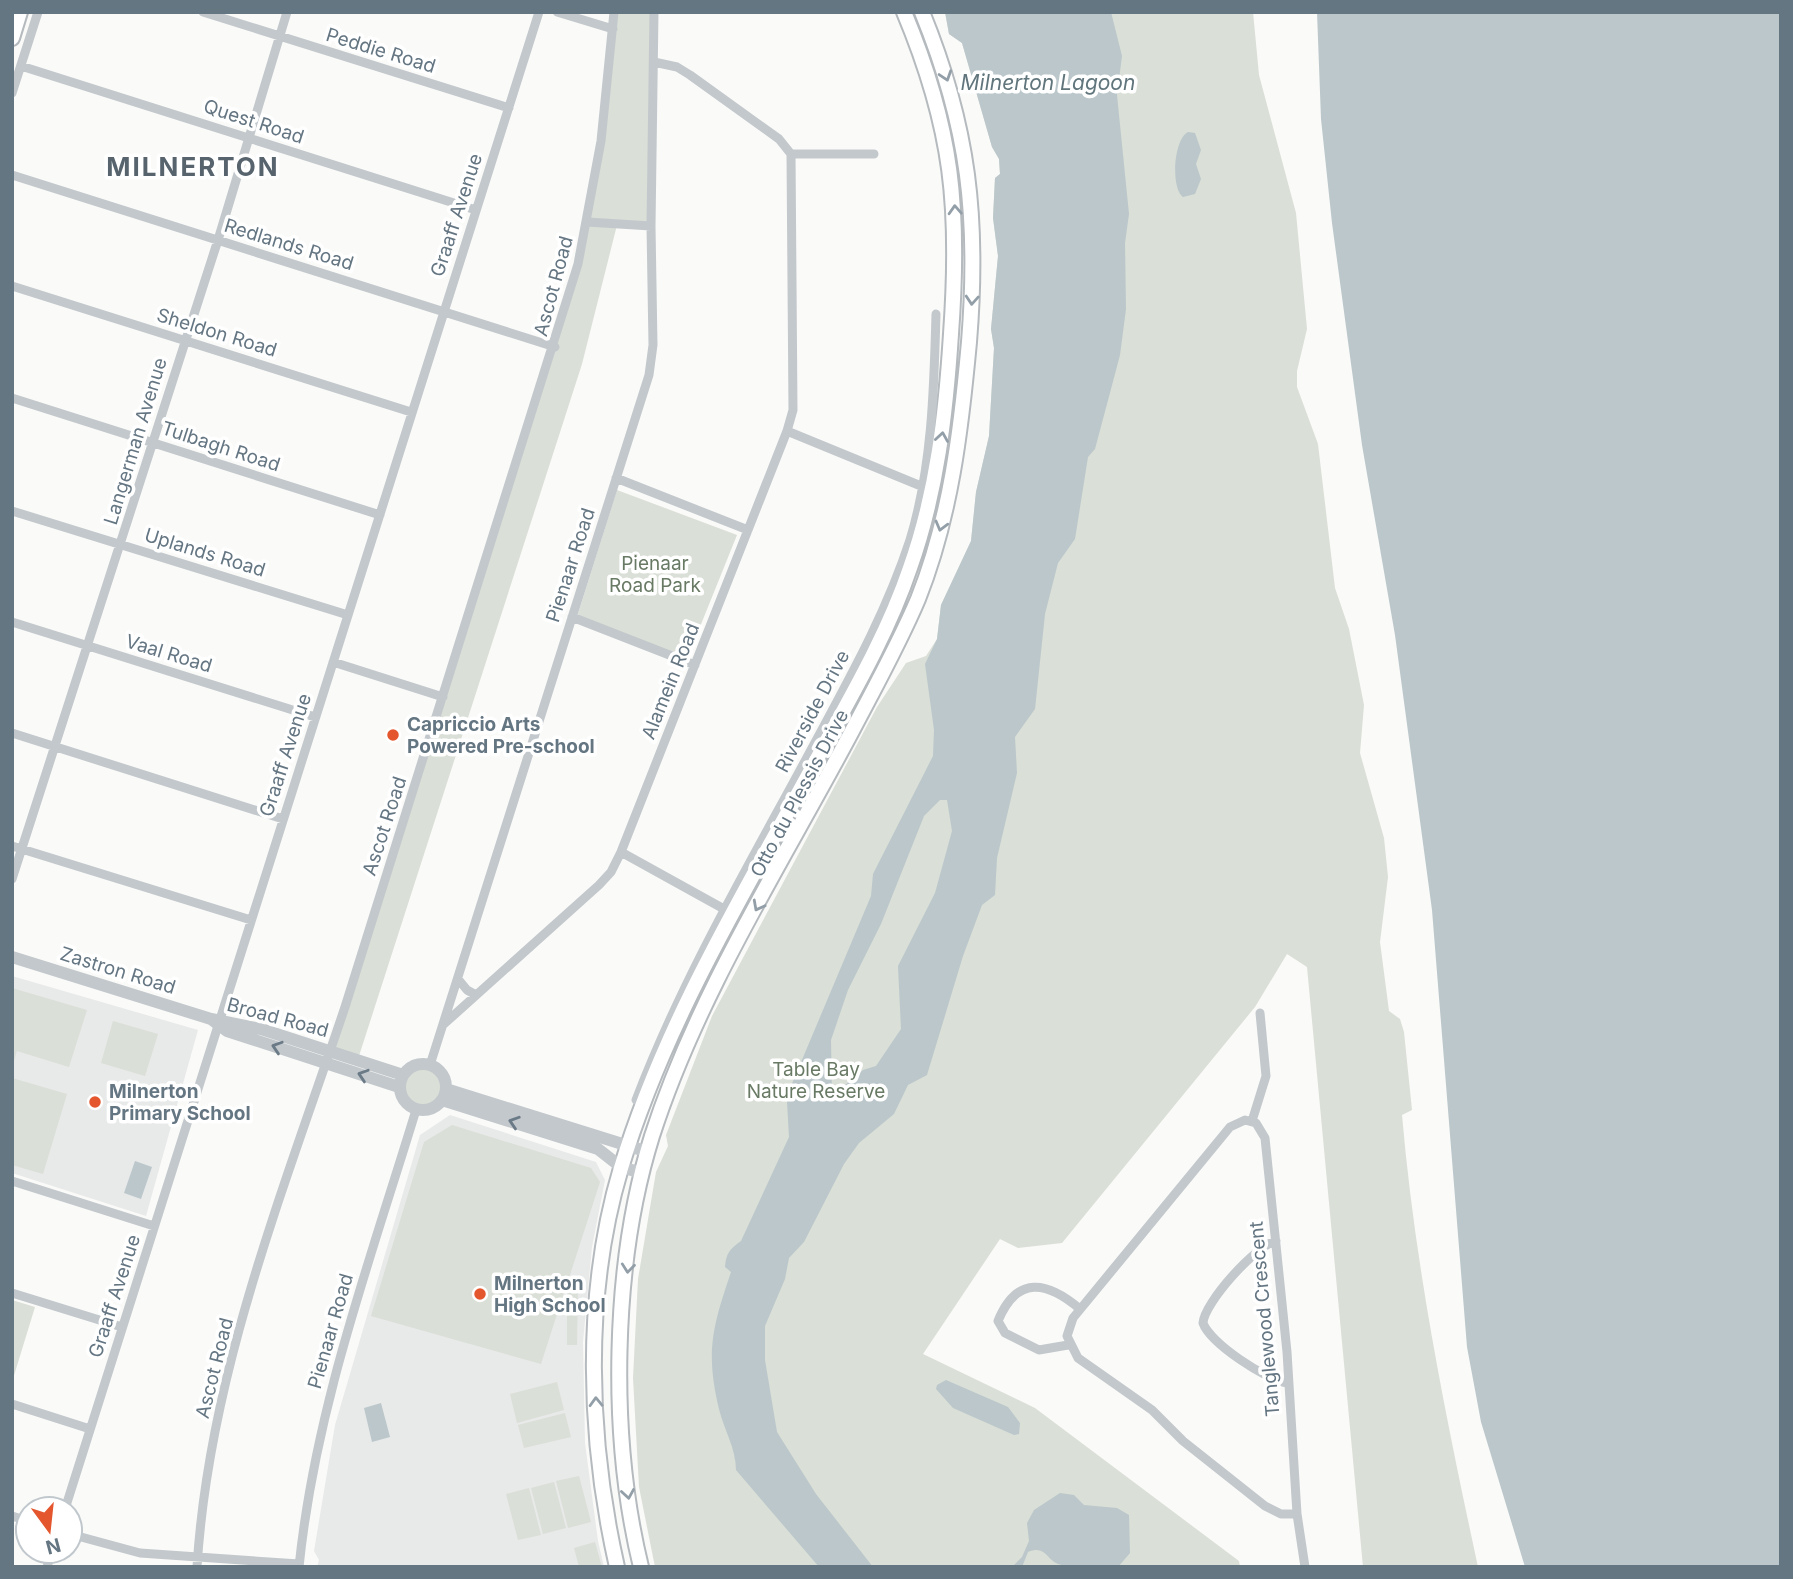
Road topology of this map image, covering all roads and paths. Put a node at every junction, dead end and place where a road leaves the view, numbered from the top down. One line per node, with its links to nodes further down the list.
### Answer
1 (20, 12): 13 (main road)
2 (38, 12): 15 (street)
3 (204, 12): 12 (street, Peddie Road)
4 (287, 12): 12 (street, Langerman Avenue)
5 (539, 12): 17 (street, Graaff Avenue)
6 (557, 12): 11 (street)
7 (614, 12): 11 (street, Ascot Road)
8 (654, 12): 14 (street, Pienaar Road)
9 (904, 12): 71 (main road, Otto du Plessis Drive, one-way to 9)
10 (922, 12): 72 (main road, Otto du Plessis Drive, one-way to 72)
11 (613, 29): 23 (street, Ascot Road)
12 (279, 36): 17 (street, Peddie Road); 18 (street, Langerman Avenue)
13 (12, 38)
14 (654, 62): 19 (street); 24 (street, Pienaar Road)
15 (21, 66): 16 (street); 18 (street, Quest Road)
16 (12, 93)
17 (509, 108): 22 (street, Graaff Avenue)
18 (249, 138): 22 (street, Quest Road); 25 (street, Langerman Avenue)
19 (791, 154): 20 (street); 33 (street, Alamein Road)
20 (873, 154)
21 (12, 175): 25 (street, Redlands Road)
22 (476, 210): 27 (street, Graaff Avenue)
23 (587, 222): 24 (street); 30 (street, Ascot Road)
24 (651, 226): 35 (street, Pienaar Road)
25 (218, 240): 27 (street, Redlands Road); 29 (street, Langerman Avenue)
26 (12, 286): 29 (street, Sheldon Road)
27 (444, 310): 30 (street, Redlands Road); 32 (street, Graaff Avenue)
28 (936, 314): 36 (street, Riverside Drive)
29 (184, 340): 32 (street, Sheldon Road); 34 (street, Langerman Avenue)
30 (555, 347): 47 (street, Ascot Road)
31 (12, 398): 34 (street, Tulbagh Road)
32 (411, 412): 38 (street, Graaff Avenue)
33 (787, 432): 36 (street); 39 (street, Alamein Road)
34 (151, 442): 38 (street, Tulbagh Road); 40 (street, Langerman Avenue)
35 (616, 478): 39 (street); 42 (street, Pienaar Road)
36 (921, 486): 55 (street, Riverside Drive)
37 (12, 511): 40 (street, Uplands Road)
38 (380, 515): 41 (street, Graaff Avenue)
39 (748, 530): 46 (street, Alamein Road)
40 (121, 544): 41 (street, Uplands Road); 44 (street, Langerman Avenue)
41 (348, 615): 45 (street, Graaff Avenue)
42 (572, 617): 46 (street); 58 (street, Pienaar Road)
43 (12, 622): 44 (street, Vaal Road)
44 (87, 645): 48 (street, Vaal Road); 50 (street, Langerman Avenue)
45 (333, 662): 47 (street); 48 (street, Graaff Avenue)
46 (695, 665): 53 (street, Alamein Road)
47 (443, 697): 63 (street, Ascot Road)
48 (315, 717): 51 (street, Graaff Avenue)
49 (12, 733): 50 (street)
50 (54, 747): 51 (street); 52 (street, Langerman Avenue)
51 (283, 819): 56 (street, Graaff Avenue)
52 (17, 847): 54 (street, Langerman Avenue); 56 (street)
53 (621, 852): 55 (street); 59 (street, Alamein Road)
54 (12, 879)
55 (724, 909): 67 (street, Riverside Drive)
56 (251, 920): 61 (street, Graaff Avenue)
57 (12, 957): 61 (street, Zastron Road)
58 (458, 979): 59 (street); 62 (street, Pienaar Road)
59 (476, 995): 62 (street, Alamein Road)
60 (1260, 1013): 69 (street)
61 (216, 1021): 63 (street, Broad Road); 76 (street, Graaff Avenue)
62 (442, 1026): 64 (street, Pienaar Road)
63 (328, 1057): 65 (street, Broad Road); 88 (street, Ascot Road)
64 (430, 1065): 65 (street); 66 (street)
65 (401, 1081): 68 (street)
66 (444, 1095): 68 (street); 70 (street)
67 (636, 1100)
68 (416, 1110): 89 (street, Pienaar Road)
69 (1252, 1121): 77 (street, Tanglewood Crescent); 79 (street)
70 (555, 1129): 71 (street); 73 (street)
71 (628, 1145): 72 (street); 73 (main road, Otto du Plessis Drive)
72 (648, 1152): 74 (main road, Otto du Plessis Drive)
73 (621, 1167): 74 (street); 90 (main road, Otto du Plessis Drive, one-way to 73)
74 (642, 1173): 91 (main road, Otto du Plessis Drive, one-way to 91)
75 (12, 1181): 76 (street)
76 (154, 1226): 80 (street, Graaff Avenue)
77 (1276, 1241): 82 (street, Tanglewood Crescent); 82 (street)
78 (12, 1293): 80 (street)
79 (1080, 1309): 81 (street); 81 (street)
80 (122, 1326): 84 (street, Graaff Avenue)
81 (1068, 1345): 86 (street)
82 (1287, 1383): 86 (street, Tanglewood Crescent)
83 (12, 1404): 84 (street)
84 (90, 1429): 85 (street, Graaff Avenue)
85 (69, 1495)
86 (1297, 1514): 92 (street, Tanglewood Crescent)
87 (84, 1538): 88 (street)
88 (197, 1562): 89 (street)
89 (299, 1565)
90 (617, 1567)
91 (641, 1567)
92 (1305, 1567)

